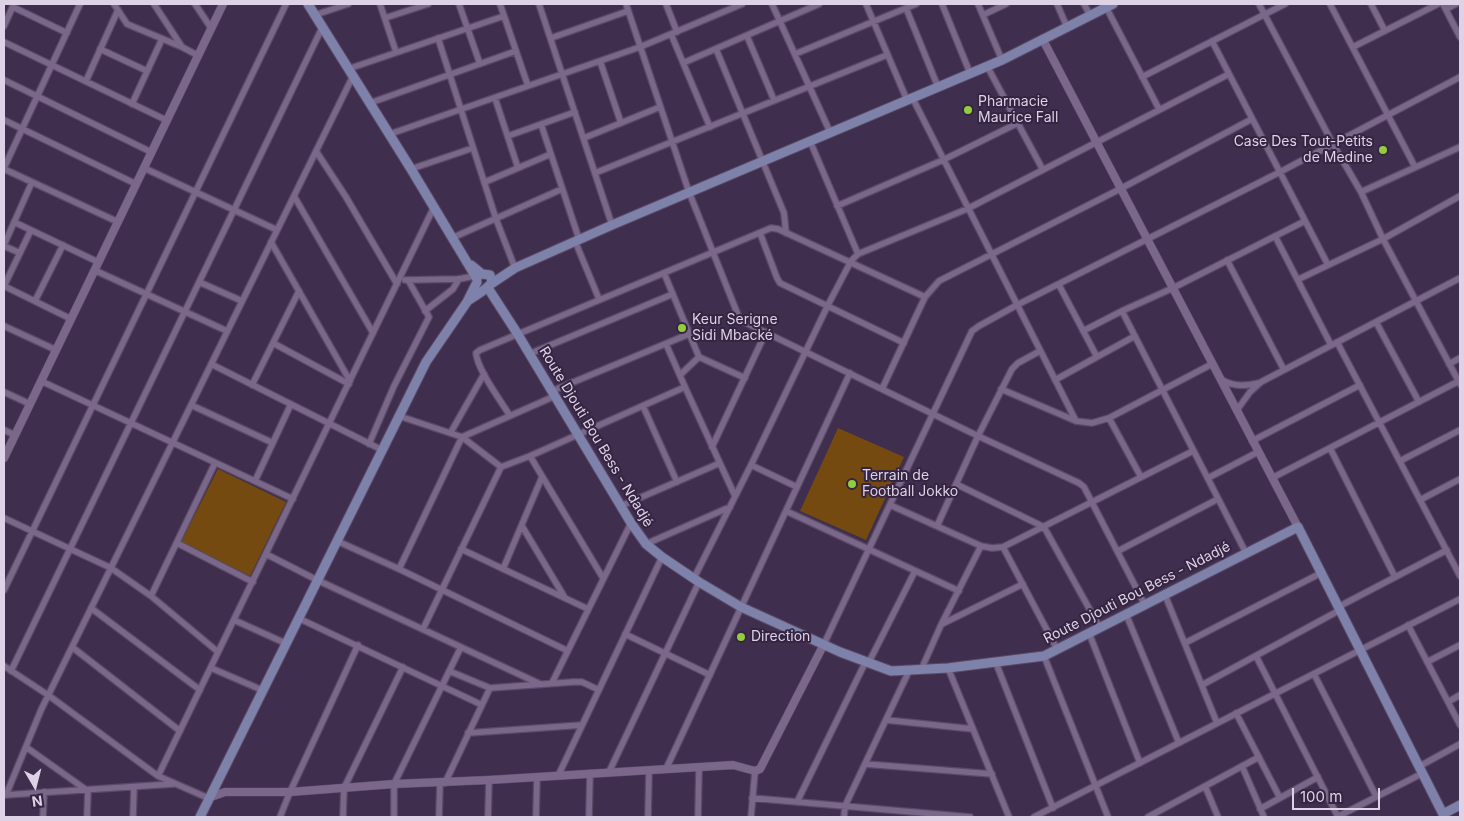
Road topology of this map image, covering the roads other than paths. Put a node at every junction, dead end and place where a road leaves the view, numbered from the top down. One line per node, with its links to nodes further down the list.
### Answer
1 (80, 4): 53 (street)
2 (114, 4): 37 (street)
3 (154, 4): 64 (street)
4 (195, 4): 49 (street)
5 (223, 4): 49 (street)
6 (286, 4): 141 (street)
7 (308, 4): 40 (main road, Route Djouti Bou Bess - Ndadjé)
8 (348, 4): 40 (street)
9 (380, 4): 44 (street)
10 (428, 4): 31 (street)
11 (459, 4): 51 (street)
12 (500, 4): 43 (street)
13 (539, 4): 59 (street)
14 (626, 4): 38 (street)
15 (666, 4): 54 (street)
16 (741, 4): 54 (street)
17 (772, 4): 46 (street)
18 (866, 4): 45 (street)
19 (916, 4): 36 (street)
20 (942, 4): 82 (street)
21 (978, 4): 41 (street)
22 (1006, 4): 41 (street)
23 (1057, 4): 48 (street)
24 (1084, 4): 42 (street)
25 (1259, 4): 39 (street)
26 (1285, 4): 39 (street)
27 (1330, 4): 66 (street)
28 (1371, 4): 52 (street)
29 (1438, 4): 52 (street)
30 (1456, 4): 35 (street)
31 (419, 5): 44 (street)
32 (815, 5): 46 (street)
33 (1109, 5): 42 (main road); 86 (street)
34 (13, 6): 47 (street); 53 (street)
35 (1444, 6): 57 (street)
36 (906, 8): 45 (street); 92 (street)
37 (118, 10): 60 (street); 67 (street)
38 (628, 12): 59 (street); 65 (street)
39 (1264, 14): 62 (street); 120 (street)
40 (315, 15): 50 (main road, Route Djouti Bou Bess - Ndadjé)
41 (983, 15): 74 (street)
42 (1090, 15): 48 (main road)
43 (504, 16): 51 (street); 69 (street)
44 (385, 18): 70 (street)
45 (874, 21): 71 (street); 73 (street)
46 (780, 22): 56 (street); 71 (street)
47 (4, 26)
48 (1067, 27): 61 (main road)
49 (211, 28): 72 (street)
50 (322, 28): 81 (main road, Route Djouti Bou Bess - Ndadjé); 149 (street)
51 (467, 28): 58 (street); 77 (street)
52 (1385, 31): 66 (street)
53 (67, 32): 78 (street)
54 (677, 32): 55 (street)
55 (671, 34): 65 (street); 76 (street)
56 (747, 36): 68 (street); 96 (street)
57 (1460, 36)
58 (438, 38): 70 (street); 85 (street)
59 (551, 38): 83 (street)
60 (162, 39): 64 (street); 80 (street)
61 (1043, 40): 74 (main road); 119 (street)
62 (1212, 41): 84 (street); 86 (street)
63 (4, 42): 78 (street)
64 (182, 47): 72 (street)
65 (640, 47): 75 (street); 99 (street)
66 (1353, 47): 104 (street)
67 (100, 49): 80 (street); 89 (street)
68 (716, 49): 76 (street); 103 (street)
69 (516, 51): 77 (street); 90 (street)
70 (396, 52): 81 (street)
71 (795, 54): 91 (street)
72 (197, 55): 107 (street)
73 (887, 55): 91 (street); 95 (street)
74 (1002, 60): 79 (main road)
75 (600, 61): 83 (street); 108 (street)
76 (683, 63): 111 (street)
77 (480, 64): 85 (street)
78 (52, 65): 89 (street); 93 (street)
79 (987, 66): 82 (main road); 109 (street)
80 (147, 71): 98 (street)
81 (350, 73): 97 (main road, Route Djouti Bou Bess - Ndadjé); 123 (street)
82 (970, 73): 92 (main road)
83 (563, 74): 90 (street); 102 (street)
84 (1229, 74): 100 (street); 105 (street)
85 (450, 75): 97 (street); 101 (street)
86 (1142, 77): 100 (street)
87 (4, 80): 93 (street)
88 (1459, 80): 104 (street)
89 (86, 81): 98 (street)
90 (528, 86): 94 (street)
91 (809, 86): 96 (street); 113 (street)
92 (938, 87): 95 (main road)
93 (37, 96): 112 (street); 124 (street)
94 (495, 98): 101 (street); 115 (street)
95 (909, 99): 113 (main road); 126 (street)
96 (774, 100): 103 (street)
97 (370, 103): 114 (main road, Route Djouti Bou Bess - Ndadjé)
98 (132, 104): 107 (street)
99 (660, 107): 108 (street); 118 (street)
100 (1159, 109): 119 (street)
101 (461, 110): 114 (street); 122 (street)
102 (575, 112): 110 (street); 116 (street)
103 (742, 114): 111 (street); 127 (street)
104 (1388, 114): 120 (street); 131 (street)
105 (1252, 119): 134 (street); 140 (street)
106 (4, 120): 112 (street)
107 (166, 120): 124 (street)
108 (621, 123): 116 (street)
109 (1018, 123): 126 (street); 133 (street)
110 (541, 124): 115 (street); 125 (street)
111 (710, 127): 118 (street)
112 (22, 129): 128 (street); 138 (street)
113 (830, 132): 117 (main road)
114 (390, 134): 132 (main road, Route Djouti Bou Bess - Ndadjé)
115 (508, 136): 130 (street)
116 (584, 138): 135 (street)
117 (810, 140): 127 (main road); 146 (street)
118 (672, 142): 135 (street); 142 (street)
119 (1096, 142): 133 (street); 140 (street)
120 (1333, 144): 134 (street); 143 (street)
121 (1460, 147): 131 (street)
122 (473, 148): 132 (street); 137 (street)
123 (316, 151): 144 (street); 184 (street)
124 (151, 152): 129 (street)
125 (551, 154): 130 (street); 139 (street)
126 (943, 160): 146 (street); 148 (street)
127 (762, 161): 142 (main road); 158 (street)
128 (4, 168): 136 (street)
129 (144, 168): 138 (street); 141 (street)
130 (518, 168): 137 (street)
131 (1415, 168): 143 (street)
132 (411, 169): 147 (main road, Route Djouti Bou Bess - Ndadjé)
133 (1043, 170): 148 (street)
134 (1280, 172): 151 (street); 163 (street)
135 (596, 174): 154 (street)
136 (32, 182): 152 (street); 153 (street)
137 (484, 182): 150 (street)
138 (136, 184): 153 (street)
139 (562, 189): 150 (street); 162 (street)
140 (1120, 189): 163 (street); 170 (street)
141 (195, 192): 149 (street); 190 (street)
142 (689, 192): 154 (main road); 167 (street)
143 (1361, 192): 161 (street)
144 (294, 196): 156 (street); 207 (street)
145 (1460, 196): 161 (street)
146 (838, 206): 169 (street)
147 (434, 207): 160 (main road, Route Djouti Bou Bess - Ndadjé); 184 (street)
148 (967, 209): 169 (street); 170 (street)
149 (234, 210): 156 (street); 183 (street)
150 (496, 219): 160 (street); 176 (street)
151 (1305, 221): 159 (street); 174 (street)
152 (14, 222): 155 (street); 165 (street)
153 (118, 222): 173 (street)
154 (612, 225): 162 (main road)
155 (31, 230): 166 (street); 168 (street)
156 (277, 230): 164 (street)
157 (760, 233): 158 (street); 167 (street); 196 (street)
158 (786, 233): 172 (street)
159 (1275, 236): 171 (street); 180 (street)
160 (452, 238): 182 (main road, Route Djouti Bou Bess - Ndadjé)
161 (1383, 239): 174 (street); 195 (street)
162 (577, 240): 176 (main road); 192 (street)
163 (1147, 240): 185 (street); 187 (street)
164 (271, 242): 188 (street); 194 (street)
165 (4, 245): 168 (street)
166 (63, 245): 173 (street); 193 (street)
167 (713, 252): 177 (street); 206 (street)
168 (20, 253): 186 (street)
169 (858, 254): 172 (street)
170 (990, 255): 191 (street); 197 (street)
171 (1227, 260): 187 (street); 225 (street)
172 (851, 261): 191 (street); 196 (street)
173 (98, 262): 175 (street)
174 (1328, 265): 180 (street)
175 (94, 270): 190 (street); 201 (street)
176 (510, 270): 182 (main road)
177 (664, 273): 189 (street); 192 (street)
178 (1460, 278): 195 (street)
179 (460, 279): 181 (street); 182 (street); 198 (street)
180 (1299, 279): 214 (street)
181 (408, 280): 184 (street); 198 (street)
182 (483, 281): 208 (main road, Route Djouti Bou Bess - Ndadjé); 252 (main road)
183 (199, 282): 194 (street); 200 (street)
184 (398, 282): 207 (street)
185 (1059, 285): 197 (street); 205 (street)
186 (4, 286): 193 (street)
187 (1173, 288): 199 (street); 223 (street)
188 (299, 291): 211 (street); 233 (street)
189 (673, 294): 209 (street); 218 (street)
190 (146, 295): 200 (street); 247 (street)
191 (925, 296): 212 (street)
192 (599, 299): 208 (street)
193 (35, 301): 201 (street)
194 (242, 301): 204 (street)
195 (1416, 301): 202 (street); 224 (street)
196 (828, 305): 212 (street); 217 (street)
197 (1017, 305): 216 (street); 251 (street)
198 (425, 311): 269 (street)
199 (1122, 311): 205 (street); 210 (street)
200 (184, 312): 204 (street); 257 (street)
201 (71, 319): 215 (street)
202 (1376, 322): 214 (street); 244 (street)
203 (4, 326): 215 (street)
204 (227, 331): 222 (street)
205 (1083, 331): 220 (street)
206 (766, 332): 217 (street); 229 (street)
207 (373, 333): 233 (street)
208 (517, 333): 218 (main road, Route Djouti Bou Bess - Ndadjé); 227 (street)
209 (689, 334): 213 (street); 219 (street)
210 (1135, 336): 220 (street); 241 (street)
211 (273, 343): 233 (street); 236 (street)
212 (904, 343): 239 (street)
213 (666, 344): 228 (street); 243 (street)
214 (1334, 344): 225 (street); 237 (street)
215 (56, 350): 232 (street)
216 (1040, 351): 230 (street); 240 (street)
217 (805, 352): 226 (street); 280 (street)
218 (530, 354): 243 (main road, Route Djouti Bou Bess - Ndadjé)
219 (699, 357): 228 (street); 229 (street)
220 (1097, 357): 230 (street)
221 (1460, 358): 224 (street)
222 (211, 364): 236 (street); 248 (street)
223 (1212, 364): 231 (street); 241 (street)
224 (1449, 364): 235 (street)
225 (1284, 370): 234 (street)
226 (850, 373): 239 (street); 290 (street)
227 (484, 374): 253 (street); 261 (street)
228 (680, 375): 238 (street)
229 (745, 378): 270 (street)
230 (1055, 380): 255 (street)
231 (1221, 380): 234 (street); 250 (street)
232 (41, 381): 245 (street); 247 (street)
233 (350, 382): 258 (street)
234 (1261, 382): 250 (street)
235 (1460, 383): 244 (street)
236 (252, 385): 246 (street)
237 (1360, 385): 256 (street); 266 (street)
238 (684, 387): 249 (street); 270 (street)
239 (882, 389): 251 (street)
240 (1001, 389): 255 (street); 264 (street)
241 (1163, 390): 254 (street); 273 (street)
242 (4, 392): 245 (street)
243 (553, 394): 253 (street); 262 (main road, Route Djouti Bou Bess - Ndadjé)
244 (1418, 402): 256 (street)
245 (30, 404): 263 (street)
246 (291, 404): 258 (street); 268 (street)
247 (93, 405): 257 (street); 306 (street)
248 (191, 405): 267 (street); 268 (street)
249 (643, 406): 262 (street); 288 (street)
250 (1237, 410): 266 (street)
251 (933, 414): 264 (street); 296 (street)
252 (399, 416): 261 (street); 272 (main road)
253 (510, 416): 265 (street)
254 (1109, 418): 255 (street); 283 (street)
255 (1076, 421)
256 (1379, 422): 271 (street); 277 (street)
257 (131, 423): 267 (street); 314 (street)
258 (330, 424): 269 (street); 292 (street)
259 (4, 430): 263 (street)
260 (1460, 430): 277 (street)
261 (451, 432): 265 (street)
262 (578, 434): 275 (street); 297 (main road, Route Djouti Bou Bess - Ndadjé)
263 (15, 435): 276 (street)
264 (978, 436): 289 (street); 295 (street)
265 (462, 437): 281 (street); 321 (street)
266 (1252, 441): 274 (street)
267 (172, 443): 278 (street); 320 (street)
268 (273, 443): 287 (street)
269 (369, 444): 272 (street)
270 (712, 447): 279 (street)
271 (1330, 448): 285 (street); 326 (street)
272 (382, 450): 307 (main road)
273 (1193, 451): 283 (street); 284 (street)
274 (1258, 452): 284 (street); 285 (street)
275 (530, 456): 281 (street); 282 (street)
276 (4, 458)
277 (1400, 461): 294 (street)
278 (215, 463): 287 (street); 308 (street)
279 (720, 463): 288 (street); 291 (street)
280 (751, 465): 290 (street); 291 (street)
281 (501, 467): 312 (street)
282 (542, 477): 302 (street); 327 (street)
283 (1141, 477): 295 (street)
284 (1208, 478): 293 (street)
285 (1272, 478): 305 (street)
286 (1460, 480): 294 (street)
287 (255, 481): 292 (street)
288 (677, 482): 297 (street)
289 (956, 484): 303 (street); 304 (street)
290 (797, 487): 299 (street)
291 (736, 496): 298 (street)
292 (293, 499): 318 (street)
293 (1218, 499): 316 (street); 317 (street)
294 (1420, 500): 315 (street)
295 (1092, 503): 304 (street); 316 (street)
296 (890, 505): 303 (street); 313 (street)
297 (621, 506): 301 (main road, Route Djouti Bou Bess - Ndadjé)
298 (730, 507): 309 (street); 329 (street)
299 (786, 511): 313 (street); 340 (street)
300 (4, 518): 306 (street)
301 (631, 523): 309 (main road, Route Djouti Bou Bess - Ndadjé); 327 (street)
302 (522, 526): 322 (street); 337 (street)
303 (937, 526): 310 (street)
304 (1044, 527): 311 (street); 349 (street)
305 (1298, 527): 317 (main road, Route Djouti Bou Bess - Ndadjé); 324 (main road)
306 (32, 532): 314 (street); 333 (street)
307 (337, 540): 321 (street); 328 (main road)
308 (177, 544): 330 (street); 336 (street)
309 (646, 544): 319 (main road, Route Djouti Bou Bess - Ndadjé)
310 (981, 546): 311 (street); 334 (street)
311 (1003, 547): 331 (street)
312 (461, 549): 322 (street); 332 (street)
313 (869, 549): 323 (street); 355 (street)
314 (69, 550): 320 (street); 374 (street)
315 (1447, 550): 325 (street); 326 (street)
316 (1118, 551): 339 (street)
317 (1246, 553): 335 (main road, Route Djouti Bou Bess - Ndadjé)
318 (266, 554): 328 (street); 330 (street)
319 (662, 557): 329 (main road, Route Djouti Bou Bess - Ndadjé); 352 (street)
320 (111, 568): 336 (street); 341 (street)
321 (399, 568): 332 (street)
322 (503, 569): 337 (street)
323 (915, 571): 334 (street); 368 (street)
324 (1321, 573): 342 (main road); 353 (street)
325 (1460, 576)
326 (1395, 577): 342 (street)
327 (603, 578): 343 (street)
328 (317, 580): 345 (main road); 350 (street)
329 (696, 580): 340 (main road, Route Djouti Bou Bess - Ndadjé); 364 (street)
330 (252, 582): 346 (street)
331 (1023, 584): 347 (street); 360 (street)
332 (442, 589): 350 (street); 362 (street)
333 (4, 590)
334 (959, 591): 347 (street)
335 (1165, 595): 339 (main road, Route Djouti Bou Bess - Ndadjé); 353 (street)
336 (151, 596): 363 (street)
337 (565, 598): 343 (street)
338 (1460, 599): 348 (street)
339 (1145, 604): 344 (main road, Route Djouti Bou Bess - Ndadjé)
340 (741, 607): 355 (main road, Route Djouti Bou Bess - Ndadjé); 379 (street)
341 (91, 608): 358 (street); 385 (street)
342 (1339, 608): 361 (main road); 366 (street)
343 (588, 609): 362 (street)
344 (1126, 614): 349 (main road, Route Djouti Bou Bess - Ndadjé); 401 (street)
345 (298, 618): 354 (main road); 356 (street)
346 (234, 620): 354 (street); 363 (street)
347 (941, 625): 377 (street)
348 (1408, 625): 361 (street); 367 (street)
349 (1100, 628): 351 (main road, Route Djouti Bou Bess - Ndadjé)
350 (423, 629): 359 (street)
351 (1089, 633): 360 (main road, Route Djouti Bou Bess - Ndadjé); 405 (street)
352 (625, 634): 364 (street); 387 (street)
353 (1185, 643): 382 (street)
354 (286, 644): 386 (main road)
355 (824, 644): 368 (main road, Route Djouti Bou Bess - Ndadjé); 412 (street)
356 (358, 645): 371 (street); 430 (street)
357 (1460, 645): 367 (street)
358 (72, 647): 389 (street); 399 (street)
359 (461, 647): 375 (street); 381 (street)
360 (1057, 649): 365 (main road, Route Djouti Bou Bess - Ndadjé)
361 (1360, 650): 378 (street); 411 (main road)
362 (568, 651): 380 (street)
363 (218, 652): 372 (street)
364 (665, 653): 379 (street); 413 (street)
365 (1044, 656): 369 (main road, Route Djouti Bou Bess - Ndadjé); 424 (street)
366 (1256, 656): 382 (street); 388 (street)
367 (1427, 662): 391 (street)
368 (867, 663): 376 (main road, Route Djouti Bou Bess - Ndadjé); 436 (street)
369 (996, 663): 373 (main road, Route Djouti Bou Bess - Ndadjé); 439 (street)
370 (4, 666): 374 (street)
371 (403, 667): 383 (street); 427 (street)
372 (211, 668): 385 (street); 386 (street)
373 (948, 668): 377 (main road, Route Djouti Bou Bess - Ndadjé); 398 (street)
374 (11, 671): 389 (street)
375 (449, 671): 383 (street); 384 (street)
376 (909, 671): 377 (main road, Route Djouti Bou Bess - Ndadjé); 394 (street)
377 (921, 671)
378 (1314, 674): 388 (street); 432 (street)
379 (710, 675): 409 (street)
380 (552, 683): 381 (street); 387 (street)
381 (540, 684): 384 (street)
382 (1202, 685): 395 (street)
383 (442, 686): 392 (street); 423 (street)
384 (490, 688): 392 (street)
385 (200, 690): 399 (street)
386 (262, 690): 433 (main road)
387 (599, 690): 396 (street)
388 (1275, 694): 393 (street); 419 (street)
389 (48, 695): 403 (street); 416 (street)
390 (1460, 695): 391 (street)
391 (1448, 702): 397 (street)
392 (482, 705): 400 (street)
393 (1236, 713): 395 (street); 404 (street)
394 (886, 720): 398 (street); 406 (street)
395 (1217, 723): 401 (street)
396 (582, 724): 400 (street); 417 (street)
397 (1460, 725)
398 (973, 729): 415 (street)
399 (180, 731): 416 (street)
400 (468, 733): 421 (street)
401 (1179, 743): 405 (street)
402 (1460, 744): 411 (street)
403 (26, 747): 428 (street); 431 (street)
404 (1259, 757): 407 (street); 435 (street)
405 (1140, 763): 424 (street)
406 (865, 764): 415 (street); 438 (street)
407 (1242, 766): 425 (street); 440 (street)
408 (699, 768): 409 (street); 412 (street); 454 (street)
409 (666, 769): 410 (street)
410 (649, 770): 413 (street); 453 (street)
411 (1421, 770): 432 (street); 441 (main road)
412 (755, 771): 434 (street)
413 (609, 772): 414 (street)
414 (590, 773): 417 (street); 452 (street)
415 (992, 774): 458 (street)
416 (158, 776): 422 (street)
417 (558, 776): 418 (street)
418 (537, 777): 420 (street); 451 (street)
419 (1318, 777): 435 (street); 464 (street)
420 (489, 780): 421 (street); 450 (street)
421 (443, 783): 423 (street); 449 (street)
422 (175, 784): 426 (street); 433 (street)
423 (394, 784): 427 (street); 448 (street)
424 (1095, 786): 439 (street); 460 (street)
425 (1205, 786): 461 (street); 462 (street)
426 (134, 787): 428 (street); 444 (street)
427 (344, 788): 430 (street); 447 (street)
428 (87, 790): 429 (street); 443 (street)
429 (44, 792): 431 (street); 442 (street)
430 (290, 792): 433 (street); 446 (street)
431 (5, 795)
432 (1376, 796): 464 (street)
433 (208, 798): 445 (main road)
434 (752, 798): 436 (street); 455 (street)
435 (1280, 798): 440 (street)
436 (797, 802): 438 (street)
437 (1460, 805): 441 (main road)
438 (845, 806): 456 (street); 457 (street)
439 (1053, 808): 459 (street)
440 (1260, 809): 463 (street)
441 (1440, 815)
442 (43, 817)
443 (87, 817)
444 (133, 817)
445 (200, 817)
446 (280, 817)
447 (343, 817)
448 (394, 817)
449 (439, 817)
450 (488, 817)
451 (536, 817)
452 (589, 817)
453 (648, 817)
454 (698, 817)
455 (751, 817)
456 (844, 817)
457 (970, 817)
458 (1009, 817)
459 (1034, 817)
460 (1108, 817)
461 (1148, 817)
462 (1218, 817)
463 (1264, 817)
464 (1337, 817)

